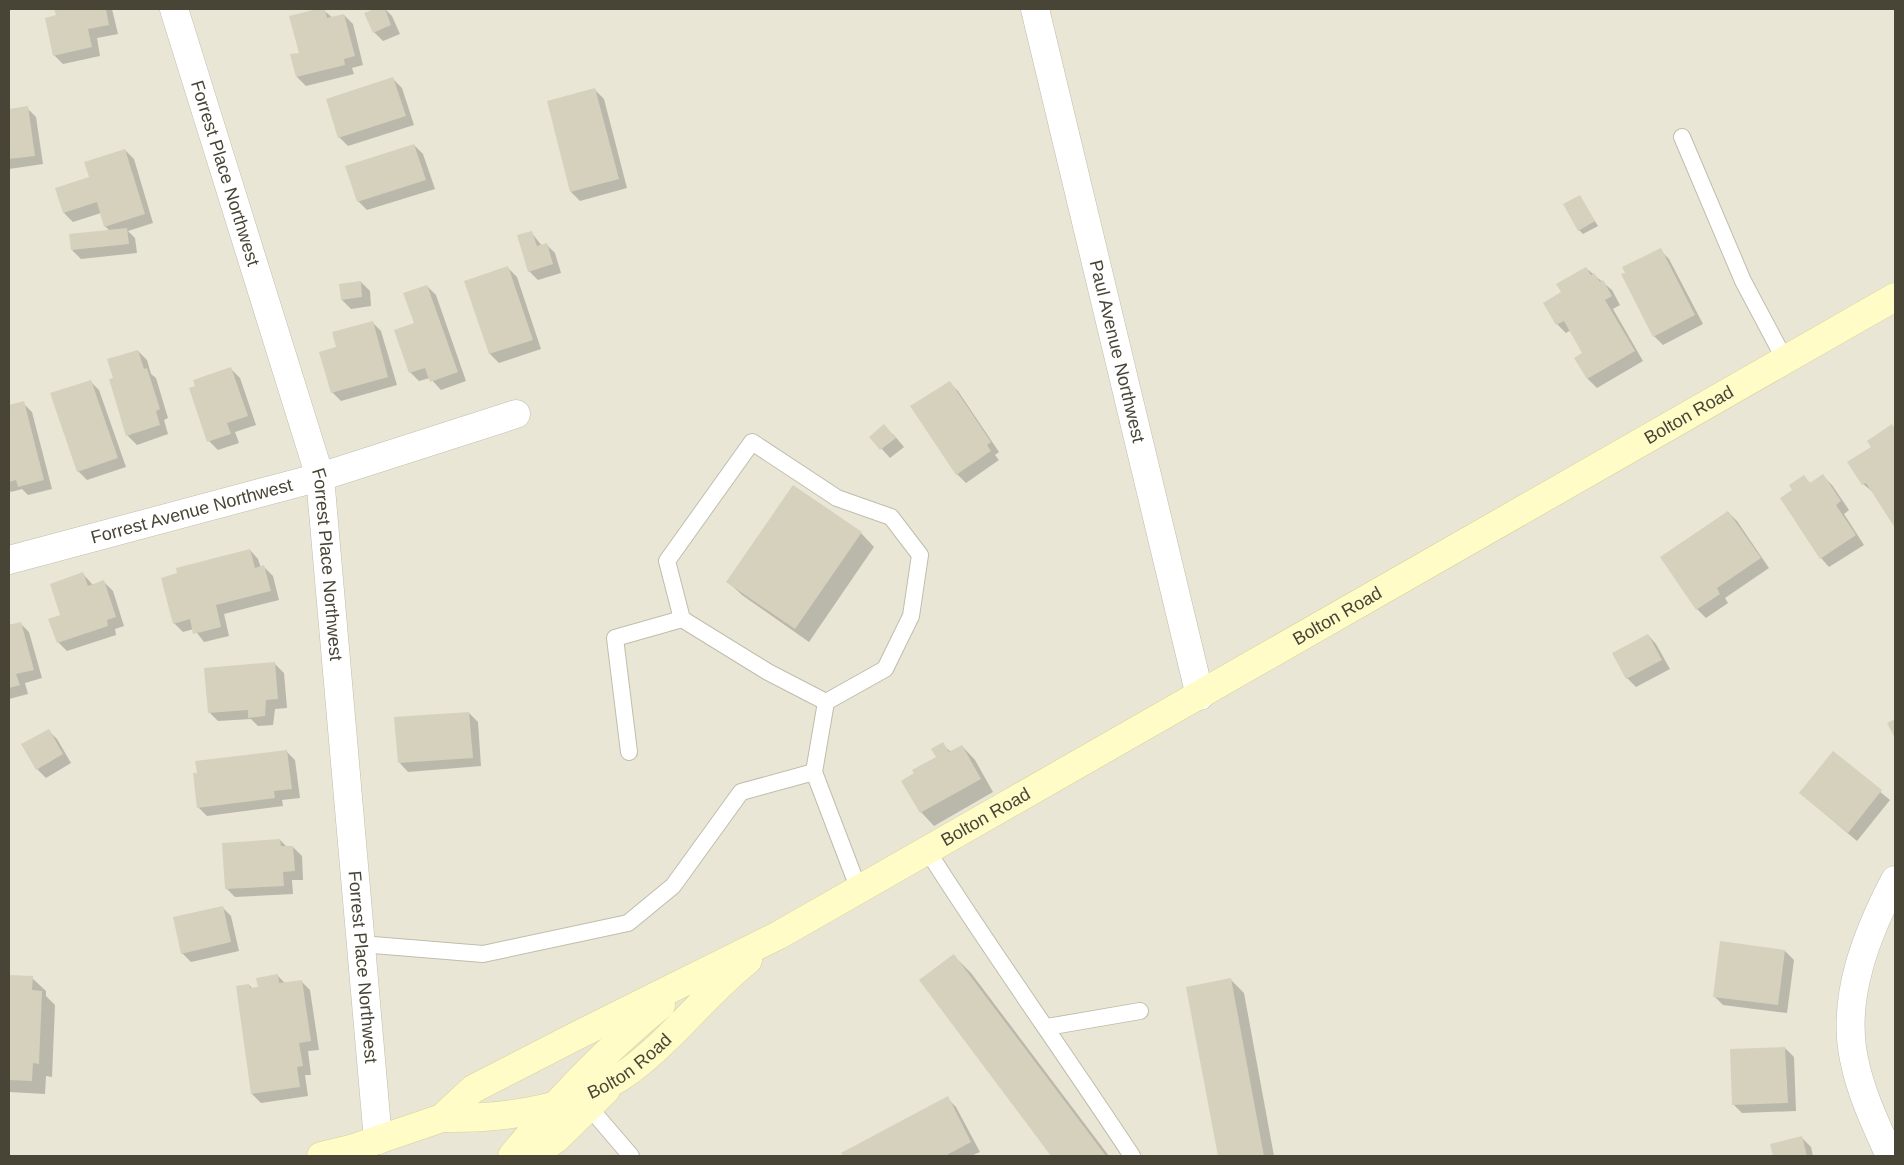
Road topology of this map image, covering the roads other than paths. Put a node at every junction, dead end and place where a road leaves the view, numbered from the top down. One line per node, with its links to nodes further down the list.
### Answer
1 (174, 9): 7 (street, Forrest Place Northwest)
2 (1035, 9): 10 (street, Paul Avenue Northwest)
3 (1682, 137): 5 (lane)
4 (1895, 297): 5 (street, Bolton Road)
5 (1785, 360): 10 (street, Bolton Road)
6 (516, 414): 7 (street, Forrest Avenue Northwest)
7 (320, 477): 8 (street, Forrest Avenue Northwest); 18 (street, Forrest Place Northwest)
8 (9, 560)
9 (682, 619): 11 (lane); 11 (lane); 12 (lane)
10 (1200, 696): 14 (street, Bolton Road)
11 (826, 702): 13 (lane)
12 (629, 752)
13 (814, 772): 16 (lane); 18 (lane)
14 (927, 850): 16 (street, Bolton Road); 21 (lane)
15 (1895, 880): 32 (street)
16 (859, 890): 17 (street, Bolton Road)
17 (779, 935): 19 (street, Bolton Road); 22 (street, Bolton Road)
18 (361, 944): 26 (street, Forrest Place Northwest)
19 (697, 976): 23 (street); 25 (street, Bolton Road)
20 (1140, 1011): 21 (lane)
21 (1047, 1028): 31 (lane)
22 (622, 1075): 23 (street, Bolton Road); 24 (street)
23 (554, 1104): 25 (street, Bolton Road); 28 (street)
24 (589, 1107): 29 (street); 30 (lane)
25 (442, 1118): 26 (street, Bolton Road)
26 (378, 1140): 27 (street, Bolton Road)
27 (321, 1156)
28 (512, 1156)
29 (531, 1156)
30 (631, 1156)
31 (1132, 1156)
32 (1890, 1156)

